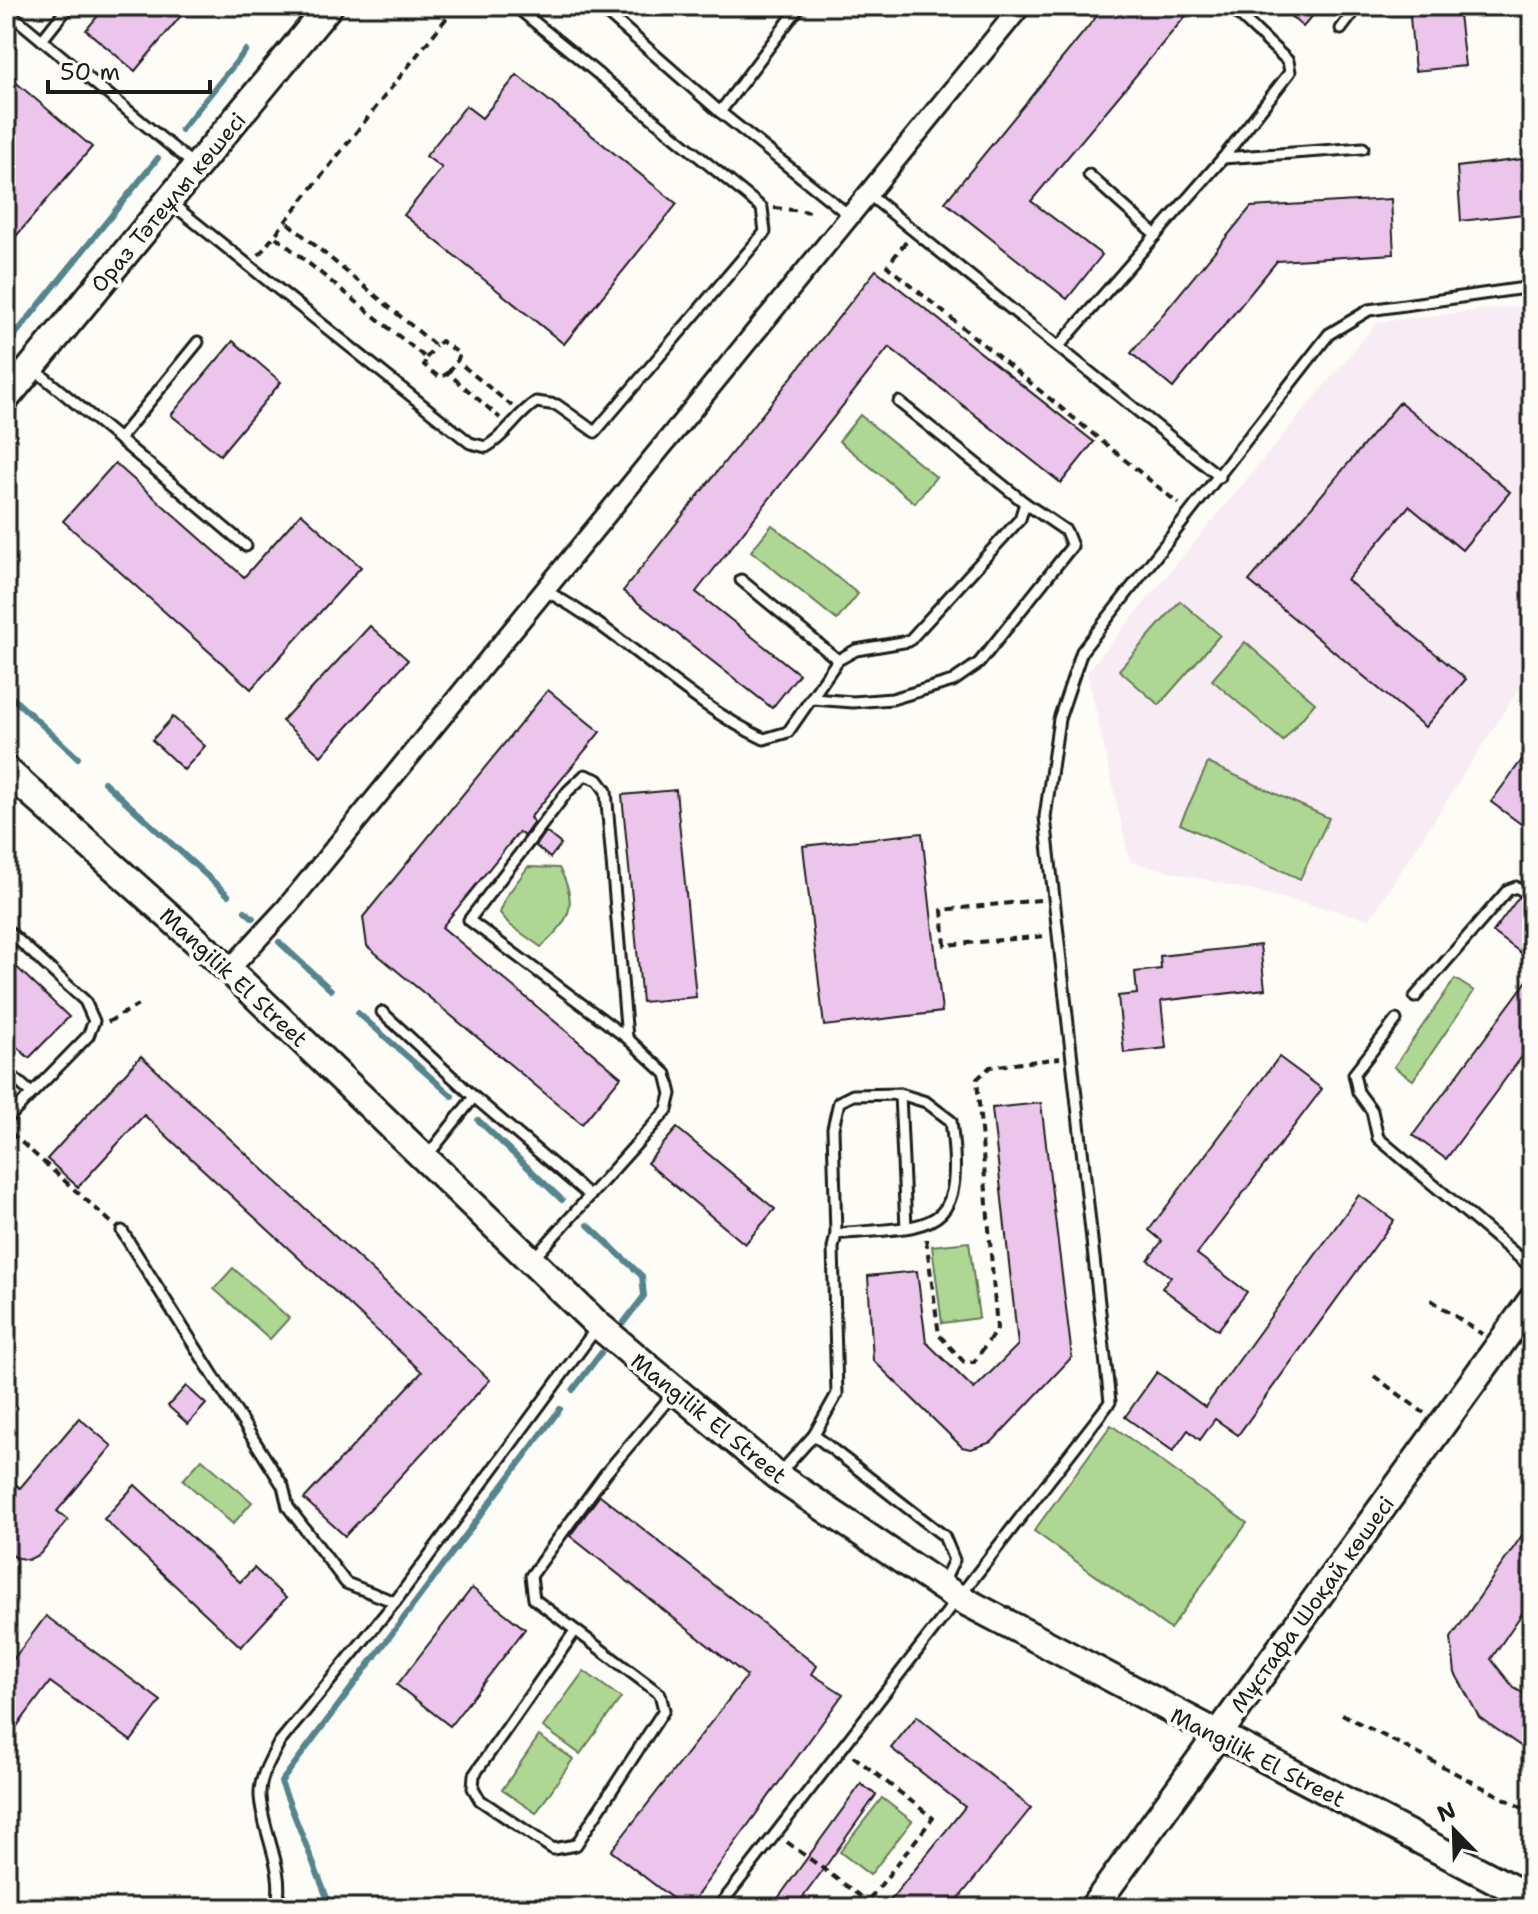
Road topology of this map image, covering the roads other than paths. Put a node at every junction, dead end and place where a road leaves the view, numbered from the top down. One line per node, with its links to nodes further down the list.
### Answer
1 (69, 6): 11 (lane)
2 (329, 6): 15 (street, Ораз Тәтеұлы көшесі)
3 (515, 6): 18 (lane)
4 (599, 6): 12 (lane)
5 (800, 6): 12 (lane)
6 (1021, 6): 17 (street)
7 (1230, 6): 14 (lane)
8 (1358, 6): 10 (lane)
9 (6, 10): 11 (lane)
10 (1341, 29)
11 (42, 40): 15 (lane)
12 (720, 112): 19 (lane)
13 (1363, 148): 14 (lane)
14 (1223, 158): 20 (lane)
15 (197, 167): 18 (street, Ораз Тәтеұлы көшесі)
16 (1089, 175): 20 (lane)
17 (868, 194): 19 (street); 23 (lane)
18 (169, 201): 24 (street, Ораз Тәтеұлы көшесі)
19 (850, 216): 32 (street)
20 (1156, 235): 23 (lane)
21 (1532, 287): 28 (lane)
22 (198, 342): 27 (lane)
23 (1059, 346): 28 (lane)
24 (32, 367): 25 (street, Ораз Тәтеұлы көшесі); 27 (lane)
25 (6, 398)
26 (899, 402): 29 (lane)
27 (119, 439): 30 (lane)
28 (1220, 477): 60 (lane)
29 (1025, 503): 33 (lane); 34 (lane)
30 (246, 546)
31 (741, 580): 33 (lane)
32 (546, 591): 34 (lane); 38 (street)
33 (838, 660): 34 (lane)
34 (813, 699)
35 (6, 770): 38 (street, Mangilik El Street)
36 (1532, 896): 39 (lane)
37 (6, 929): 44 (lane)
38 (229, 970): 48 (street, Mangilik El Street)
39 (1415, 997)
40 (382, 1012): 46 (lane)
41 (1396, 1020): 54 (lane)
42 (627, 1038): 42 (lane); 49 (lane)
43 (6, 1071): 44 (lane)
44 (30, 1092): 47 (lane)
45 (900, 1094): 50 (lane); 50 (lane); 52 (lane)
46 (474, 1097): 48 (lane); 49 (lane)
47 (6, 1120)
48 (426, 1158): 53 (street, Mangilik El Street)
49 (590, 1196): 53 (lane)
50 (906, 1228): 52 (lane)
51 (122, 1231): 61 (lane)
52 (836, 1234): 58 (lane)
53 (532, 1261): 56 (street, Mangilik El Street)
54 (1532, 1268)
55 (1532, 1300): 63 (street, Мұстафа Шоқай көшесі)
56 (598, 1325): 57 (street, Mangilik El Street); 61 (lane)
57 (675, 1392): 59 (street, Mangilik El Street); 62 (lane)
58 (814, 1435): 59 (lane); 60 (lane)
59 (777, 1476): 60 (street, Mangilik El Street)
60 (949, 1592): 63 (street, Mangilik El Street); 66 (lane)
61 (395, 1602): 65 (lane)
62 (575, 1631): 62 (lane)
63 (1217, 1736): 64 (street, Mangilik El Street); 67 (street, Мұстафа Шоқай көшесі)
64 (1532, 1899)
65 (276, 1908)
66 (718, 1908)
67 (1093, 1908)

